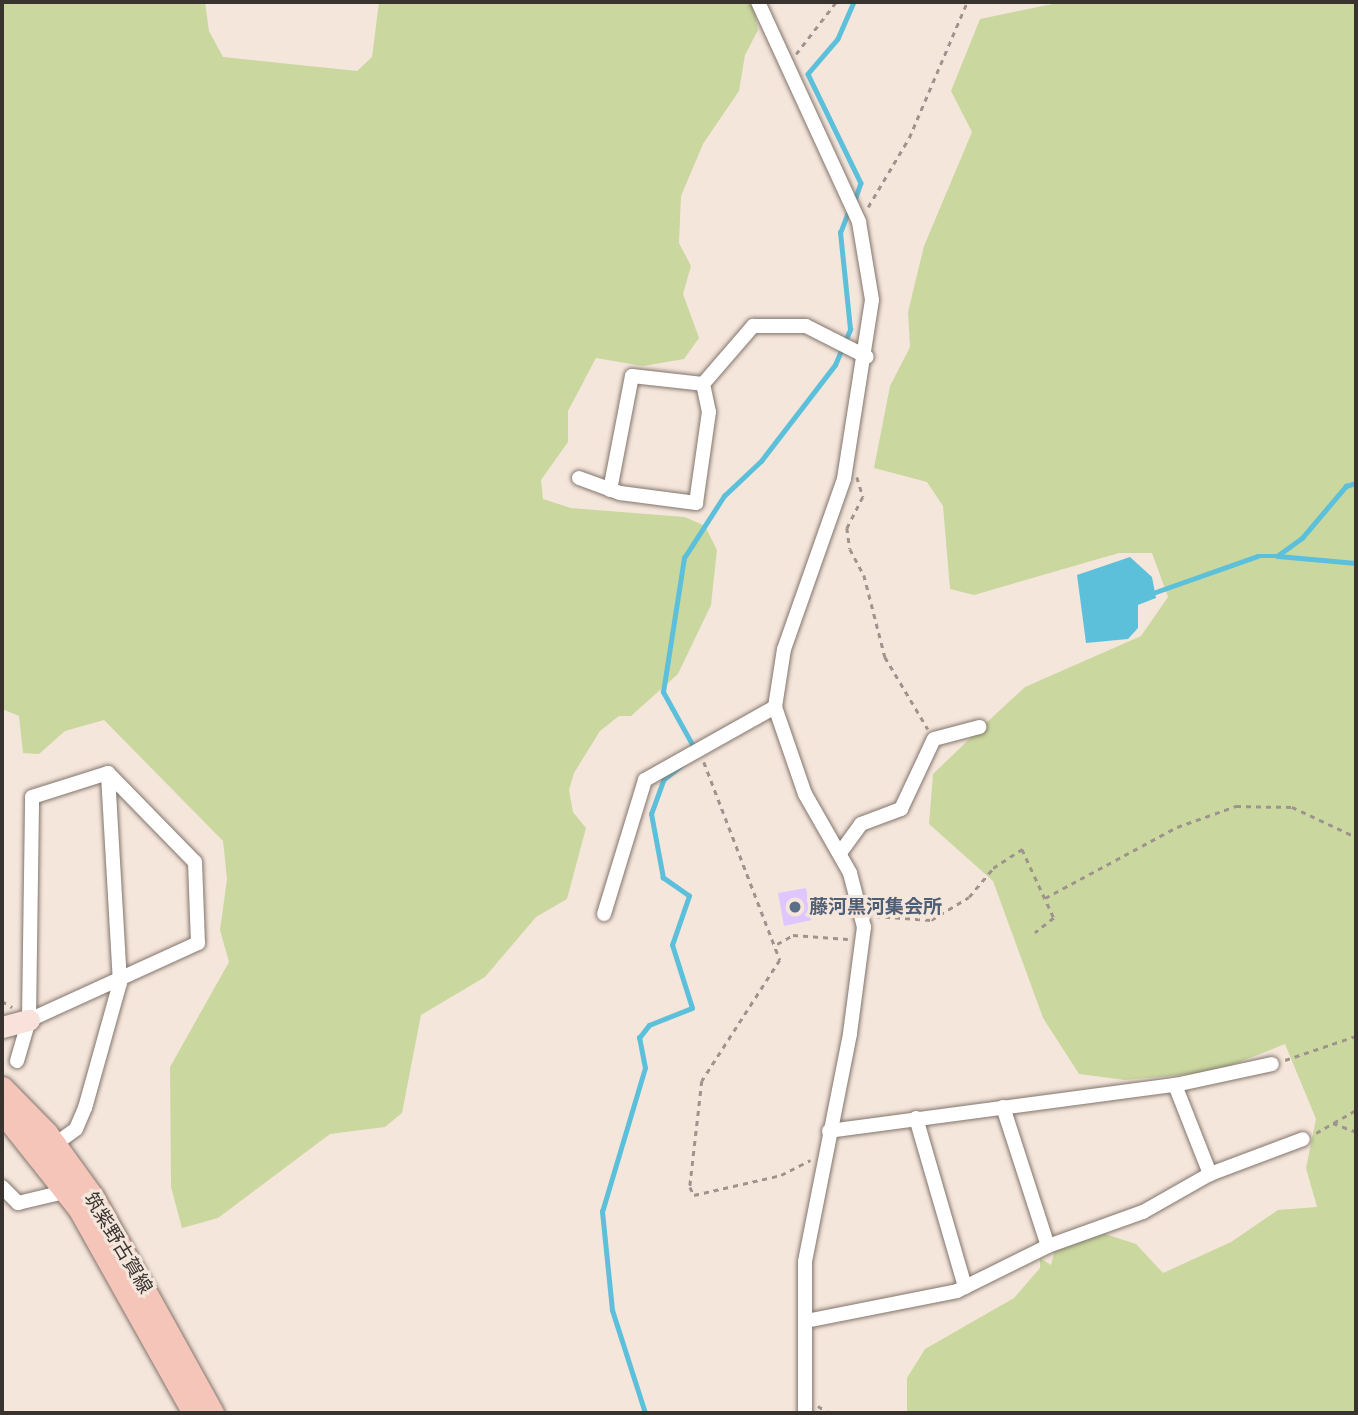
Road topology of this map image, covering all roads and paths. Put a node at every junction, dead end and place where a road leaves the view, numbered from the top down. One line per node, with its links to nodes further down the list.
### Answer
1 (758, 2): 4 (street)
2 (836, 2): 4 (path)
3 (966, 3): 5 (path)
4 (781, 58): 5 (street)
5 (854, 210): 6 (street)
6 (867, 357): 7 (street); 8 (street)
7 (703, 384): 10 (street); 10 (street)
8 (846, 469): 11 (street); 13 (path)
9 (579, 478): 10 (street)
10 (610, 490)
11 (775, 707): 14 (street); 17 (street)
12 (979, 727): 13 (street)
13 (934, 739): 17 (street)
14 (693, 752): 19 (street); 23 (path)
15 (108, 774): 24 (street); 24 (street); 25 (street)
16 (1356, 837): 18 (path)
17 (840, 853): 20 (street)
18 (1045, 898): 20 (path); 21 (path)
19 (604, 914)
20 (862, 914): 22 (street)
21 (1035, 933)
22 (863, 940): 23 (path); 37 (street)
23 (777, 944): 41 (path)
24 (120, 983): 25 (street); 40 (street)
25 (29, 1020): 26 (street); 28 (street)
26 (2, 1027)
27 (1356, 1036): 29 (path)
28 (17, 1061)
29 (1272, 1064): 30 (street)
30 (1175, 1085): 32 (street); 42 (street)
31 (2, 1088): 40 (main road, 筑紫野古賀線)
32 (1003, 1107): 35 (street); 45 (street)
33 (1356, 1110): 36 (path)
34 (2, 1111): 44 (main road, 筑紫野古賀線)
35 (916, 1118): 37 (street); 46 (street)
36 (1333, 1123): 38 (path); 39 (path)
37 (829, 1130): 41 (street)
38 (1356, 1132)
39 (1303, 1139): 42 (street)
40 (54, 1145): 49 (main road, 筑紫野古賀線)
41 (823, 1159): 47 (street)
42 (1210, 1174): 45 (street)
43 (2, 1187): 44 (street)
44 (68, 1191): 48 (main road, 筑紫野古賀線)
45 (1048, 1246): 46 (street)
46 (965, 1287): 47 (street)
47 (806, 1321): 50 (street)
48 (194, 1413)
49 (212, 1413)
50 (806, 1413)

